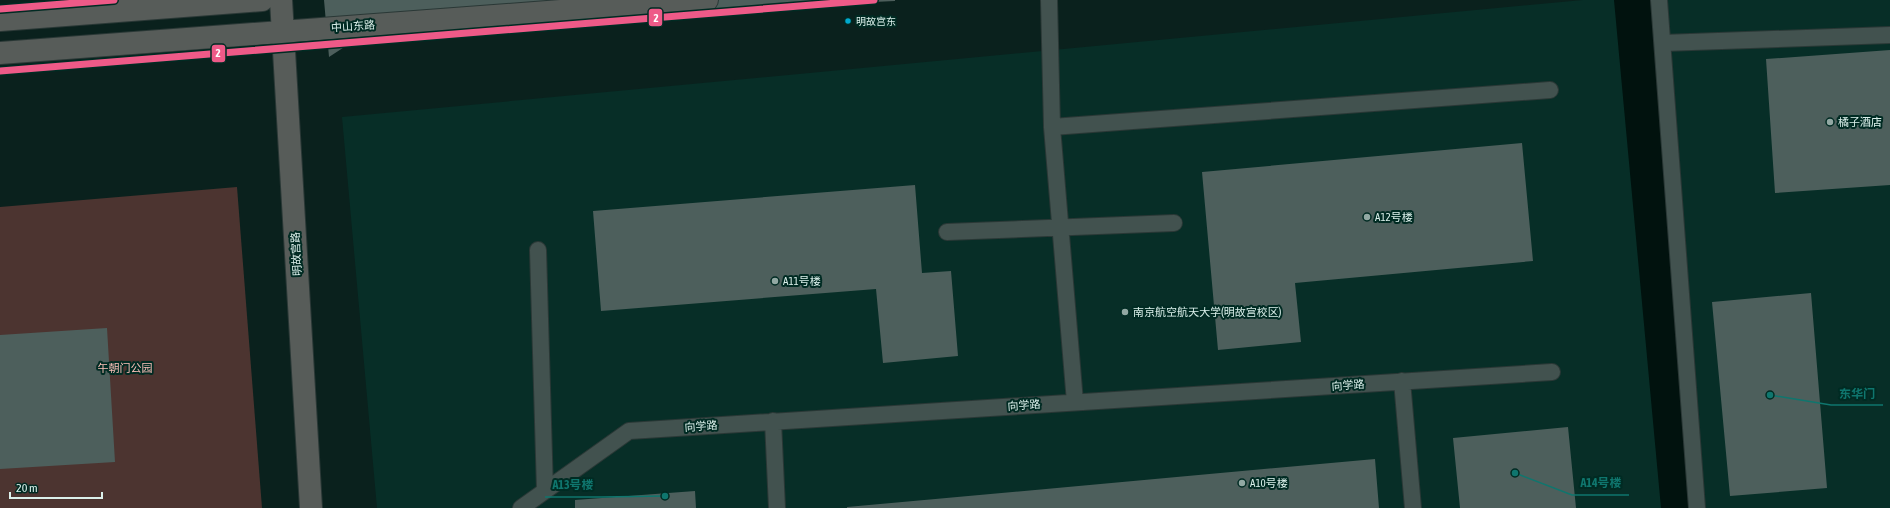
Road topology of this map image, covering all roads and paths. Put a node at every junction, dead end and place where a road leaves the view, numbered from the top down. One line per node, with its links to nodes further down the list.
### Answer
1 (262, 0): 6 (main road)
2 (281, 0): 7 (main road, 明故宫路)
3 (707, 0): 7 (main road, 中山东路)
4 (1048, 0): 12 (lane)
5 (1658, 0): 9 (lane)
6 (0, 20)
7 (283, 31): 10 (main road, 中山东路); 22 (main road, 明故宫路)
8 (1890, 34): 9 (lane)
9 (1663, 43): 26 (lane)
10 (0, 53)
11 (1550, 90): 12 (lane)
12 (1052, 127): 14 (lane)
13 (1174, 223): 14 (lane)
14 (1060, 228): 15 (lane); 19 (lane)
15 (947, 232)
16 (538, 250): 21 (lane)
17 (1552, 372): 18 (lane, 向学路)
18 (1402, 381): 19 (lane, 向学路); 25 (lane)
19 (1075, 402): 20 (lane, 向学路)
20 (773, 421): 21 (lane, 向学路); 24 (lane)
21 (545, 491): 23 (lane, 向学路)
22 (311, 508)
23 (521, 508)
24 (777, 508)
25 (1413, 508)
26 (1697, 508)

